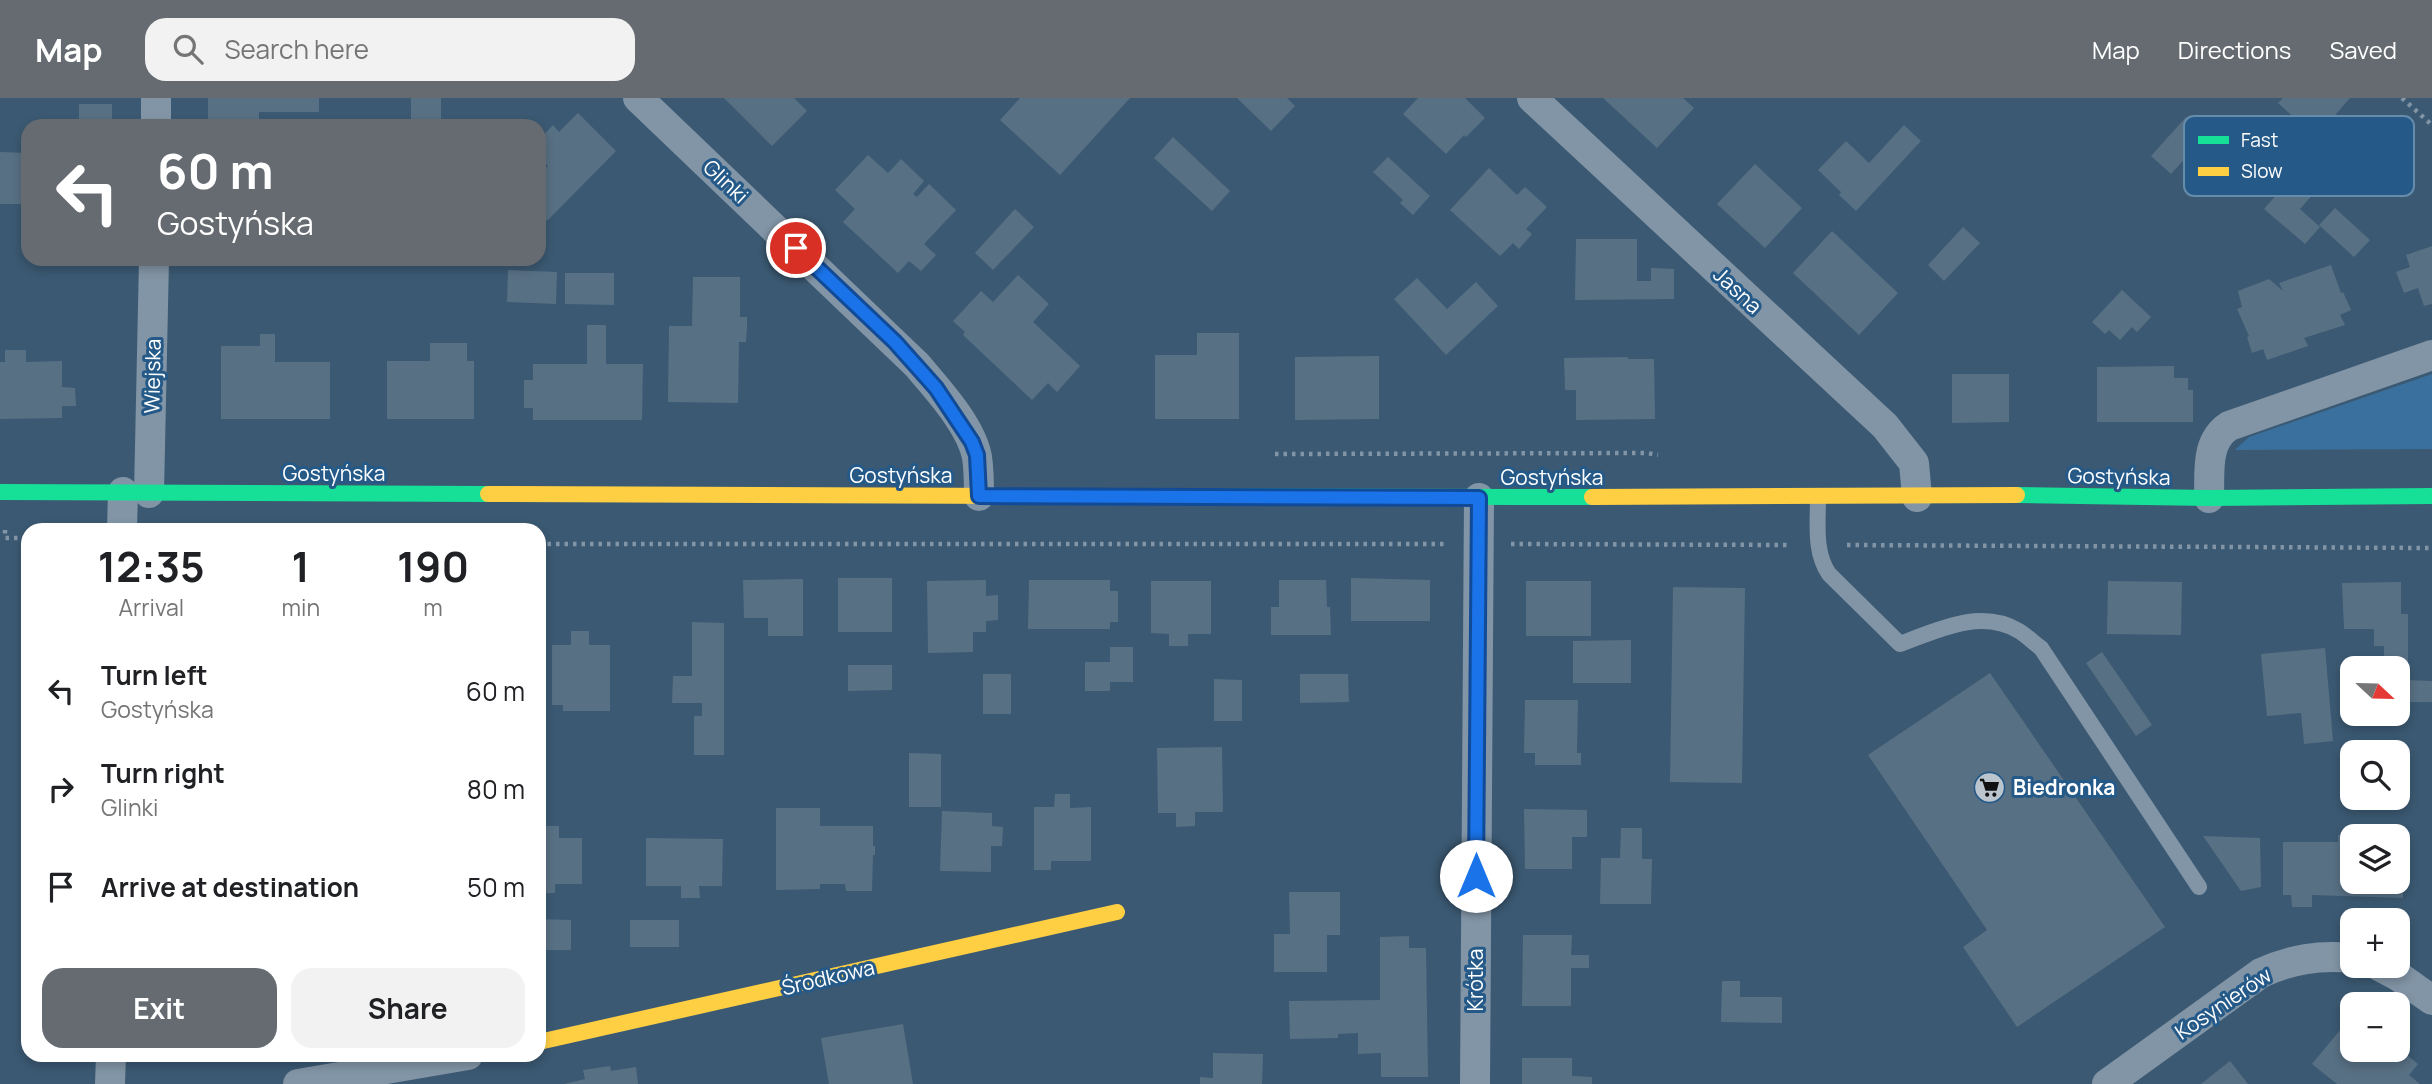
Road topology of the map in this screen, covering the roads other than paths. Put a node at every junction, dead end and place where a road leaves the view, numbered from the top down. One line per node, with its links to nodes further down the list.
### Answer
1 (156, 98): 4 (street)
2 (638, 98): 9 (street, Glinki)
3 (1532, 98): 12 (street, Jasna)
4 (156, 119)
5 (152, 266): 8 (street, Wiejska)
6 (2432, 355): 14 (street)
7 (0, 492): 8 (street, Gostyńska)
8 (136, 492): 9 (street, Gostyńska); 15 (street, Wiejska)
9 (979, 496): 13 (street, Gostyńska)
10 (2432, 496): 14 (street, Gostyńska)
11 (1818, 497): 12 (street, Gostyńska); 13 (street, Gostyńska); 16 (lane)
12 (1917, 497): 14 (street, Gostyńska)
13 (1479, 498): 26 (street, Krótka)
14 (2209, 498)
15 (125, 523)
16 (2199, 887)
17 (1117, 912): 21 (street, Środkowa)
18 (2340, 957): 27 (street, Kosynierów)
19 (2401, 978): 20 (street)
20 (2432, 1000)
21 (546, 1040)
22 (111, 1062): 24 (street)
23 (427, 1062): 25 (street)
24 (110, 1084)
25 (298, 1084)
26 (1475, 1084)
27 (2107, 1084)

